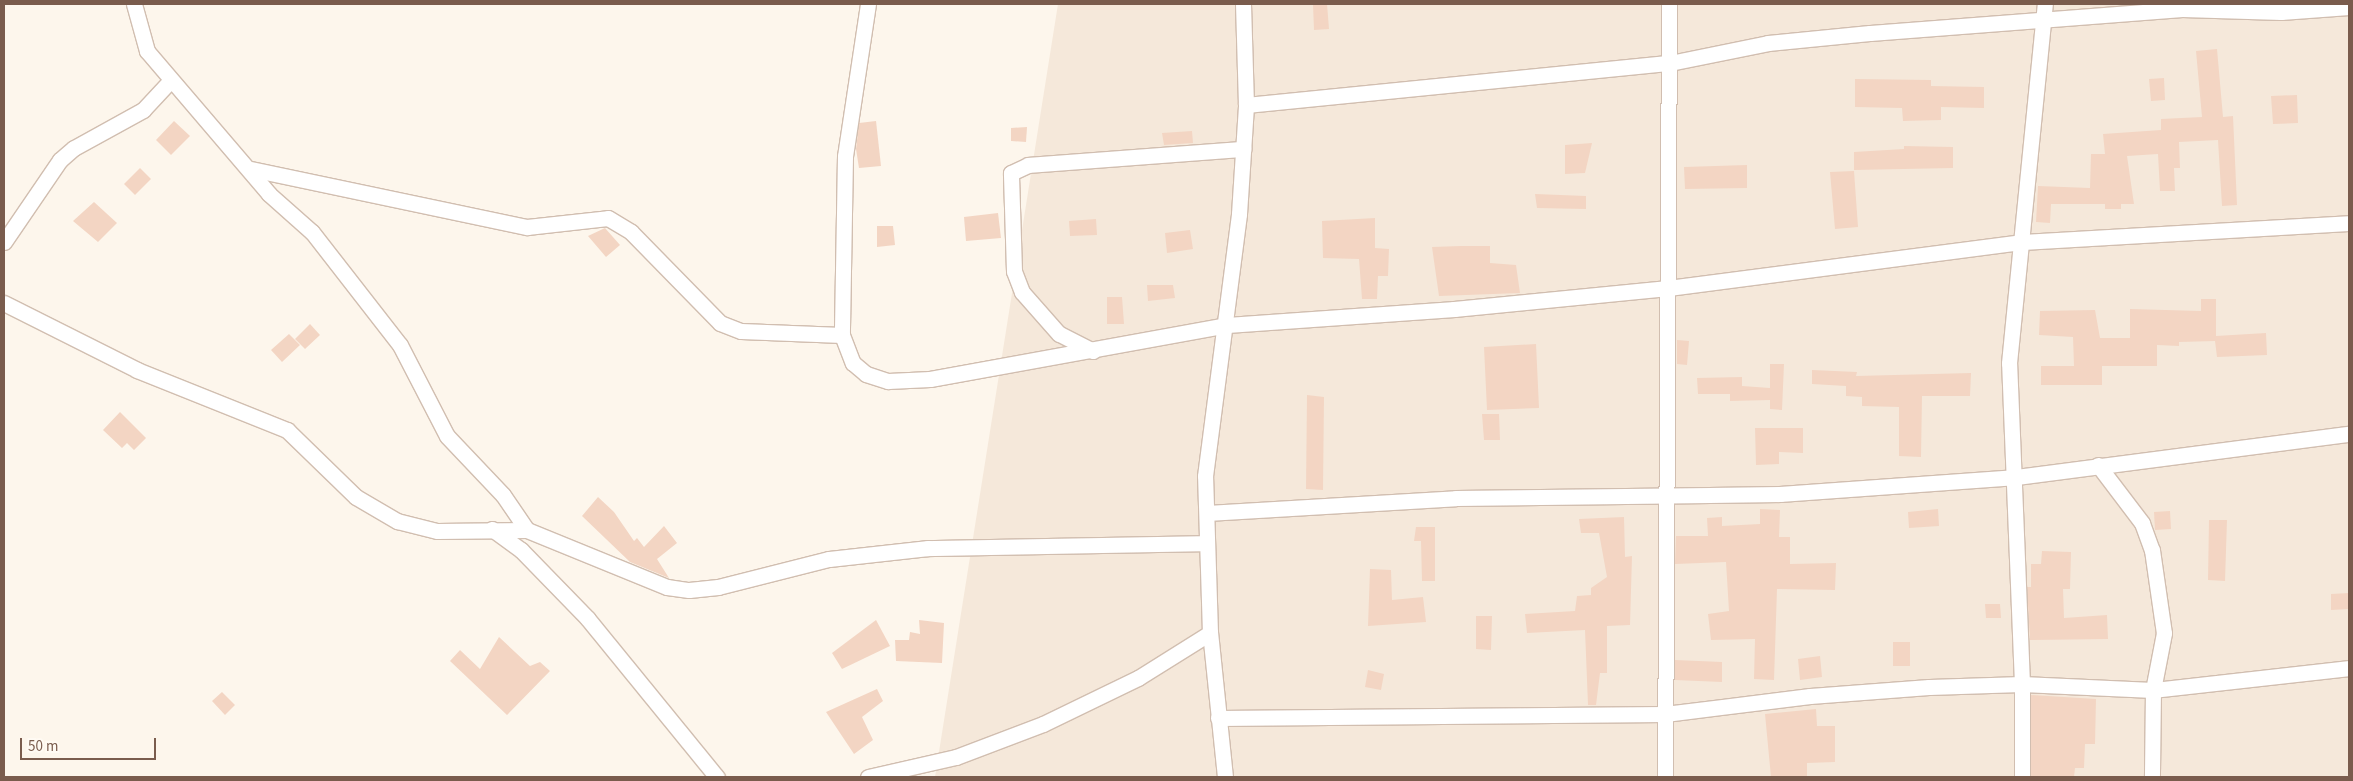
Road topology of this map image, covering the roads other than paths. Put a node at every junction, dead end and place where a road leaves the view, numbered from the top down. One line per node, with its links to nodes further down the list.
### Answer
1 (134, 4): 9 (street)
2 (868, 4): 19 (street)
3 (1243, 4): 10 (street)
4 (1669, 4): 8 (street)
5 (2045, 4): 7 (street)
6 (2349, 7): 7 (street)
7 (2046, 22): 8 (street); 15 (street)
8 (1670, 63): 10 (street); 16 (street)
9 (170, 82): 12 (street); 14 (street)
10 (1246, 105): 11 (street)
11 (1243, 150): 18 (street); 20 (street)
12 (251, 168): 19 (street); 27 (street)
13 (2349, 223): 15 (street)
14 (4, 242)
15 (2021, 242): 16 (street); 23 (street)
16 (1668, 288): 18 (street); 24 (street)
17 (4, 303): 26 (street)
18 (1227, 325): 20 (street); 25 (street)
19 (842, 334): 20 (street)
20 (1093, 351)
21 (2349, 434): 22 (street)
22 (2098, 465): 23 (street); 32 (street)
23 (2016, 477): 24 (street); 31 (street)
24 (1664, 497): 25 (street); 33 (street)
25 (1207, 513): 28 (street)
26 (492, 529): 27 (street); 36 (street)
27 (527, 530): 28 (street)
28 (1206, 543): 29 (street)
29 (1210, 633): 34 (street); 37 (street)
30 (2349, 668): 32 (street)
31 (2022, 684): 32 (street); 33 (street); 40 (street)
32 (2154, 690): 35 (street)
33 (1665, 714): 34 (street); 39 (street)
34 (1218, 718): 38 (street)
35 (2152, 774): 41 (street)
36 (717, 777)
37 (868, 777)
38 (1225, 777)
39 (1665, 777)
40 (2022, 777)
41 (2137, 777)

